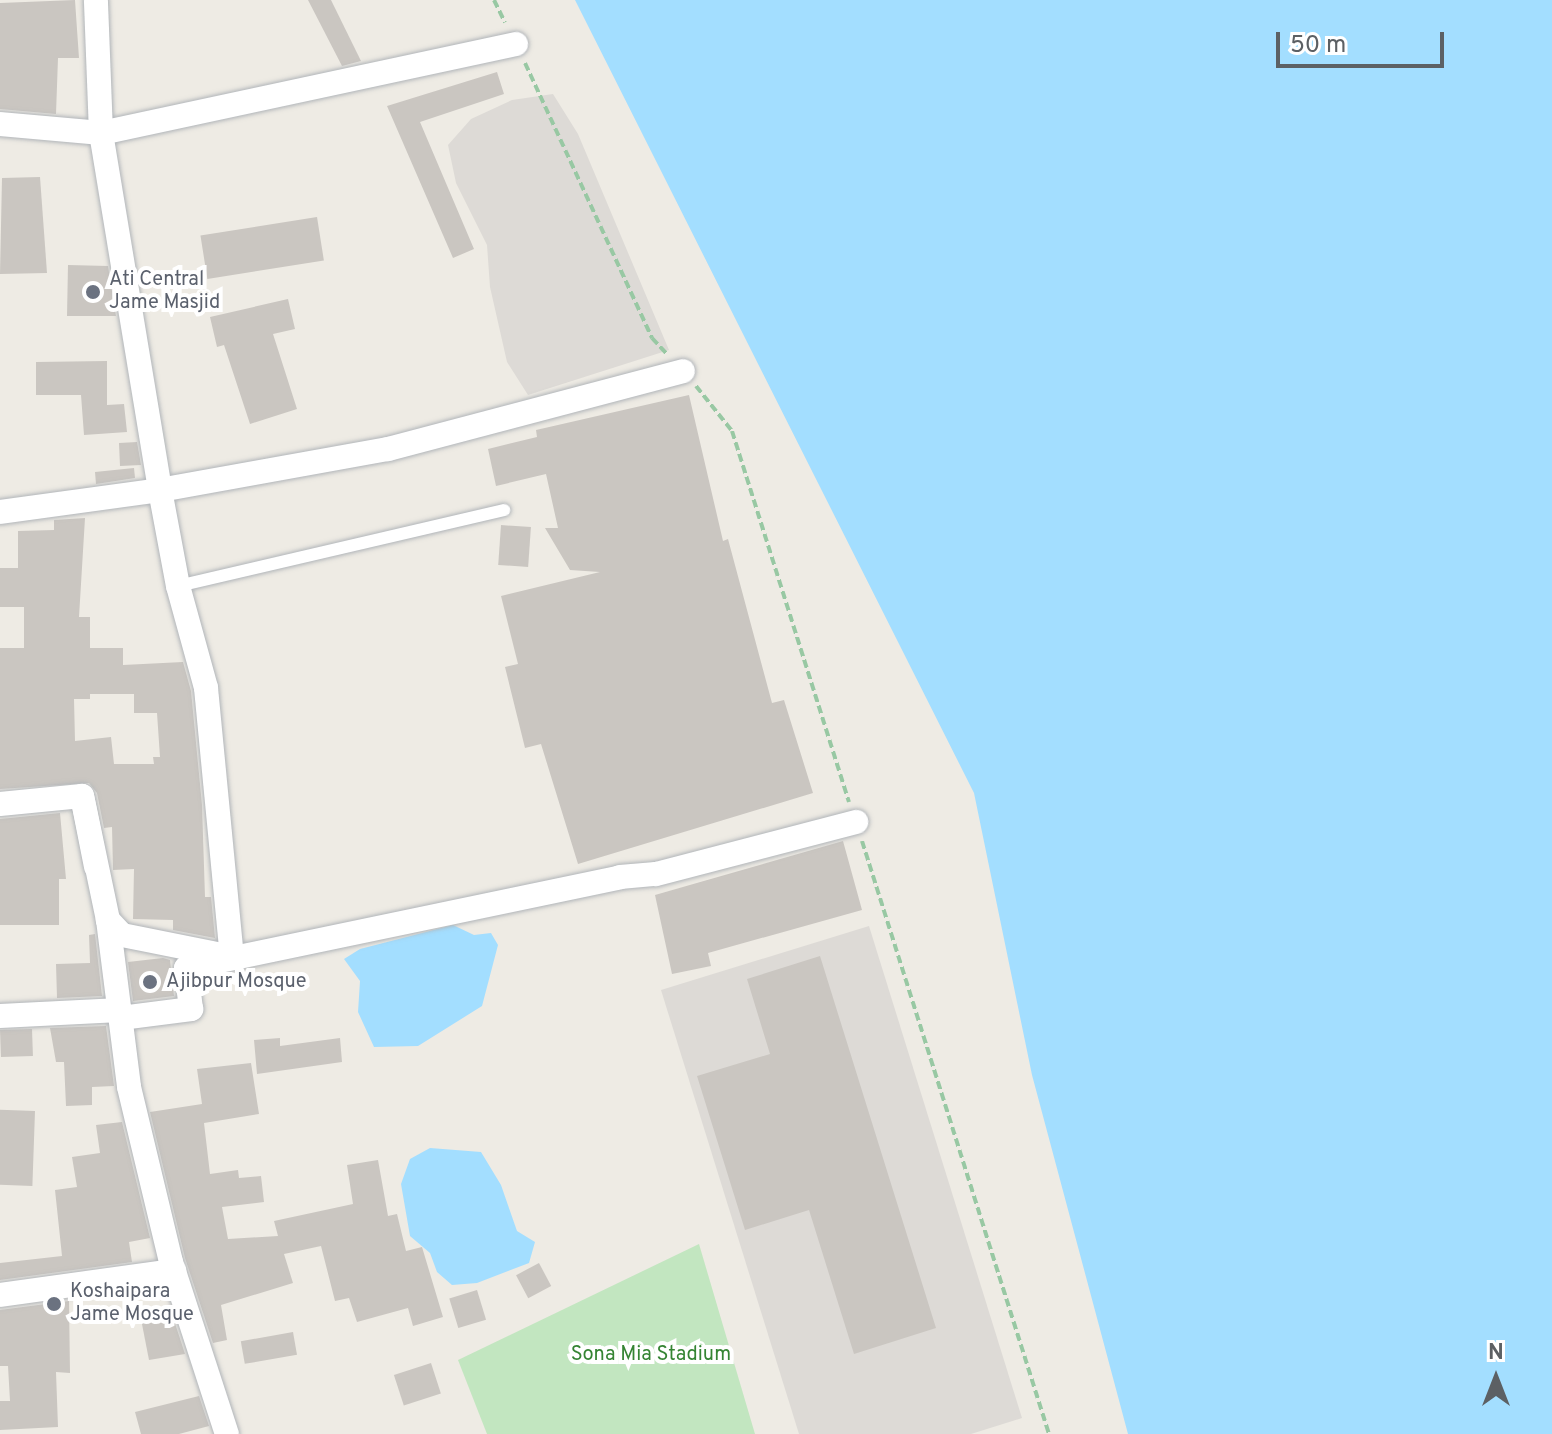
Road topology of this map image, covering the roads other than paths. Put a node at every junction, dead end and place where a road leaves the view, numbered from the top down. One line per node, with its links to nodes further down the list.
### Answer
1 (96, 0): 4 (street)
2 (516, 44): 4 (street)
3 (0, 124): 4 (street)
4 (101, 133): 6 (street)
5 (683, 371): 6 (street)
6 (160, 490): 8 (street); 9 (street)
7 (504, 510): 9 (lane)
8 (0, 512)
9 (178, 586): 13 (street)
10 (0, 804): 12 (street)
11 (856, 822): 13 (street)
12 (108, 920): 13 (street); 14 (street)
13 (232, 957): 14 (street)
14 (120, 1014): 15 (street); 16 (street)
15 (0, 1016)
16 (174, 1271): 17 (street); 18 (street)
17 (0, 1295)
18 (227, 1434)

